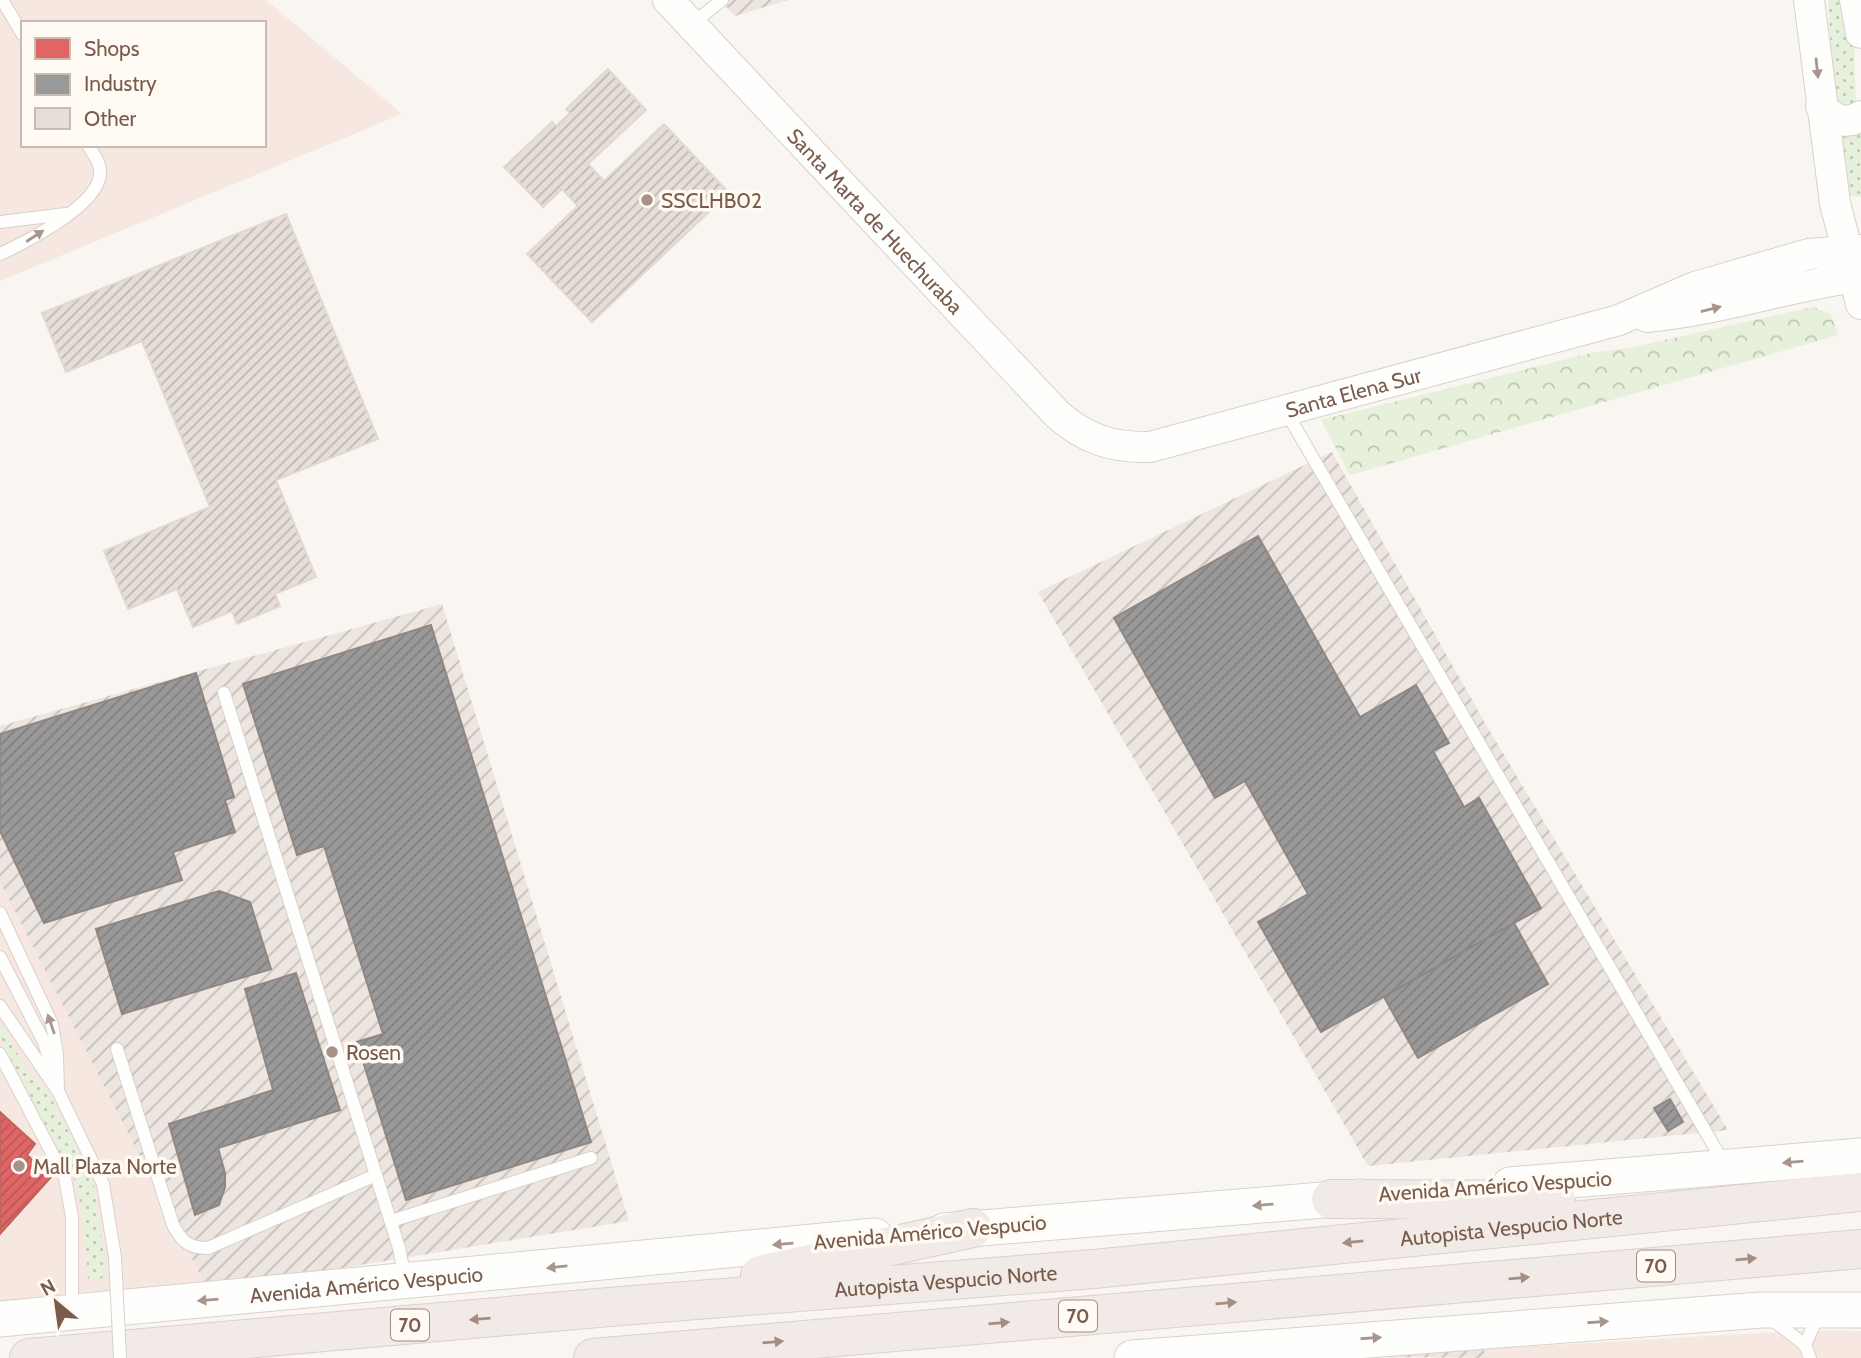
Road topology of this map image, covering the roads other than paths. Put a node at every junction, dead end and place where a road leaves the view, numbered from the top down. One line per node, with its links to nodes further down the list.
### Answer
1 (2, 0): 7 (lane)
2 (668, 0): 6 (street, Santa Marta de Huechuraba)
3 (722, 0): 6 (lane)
4 (1809, 0): 9 (street, one-way to 9)
5 (1855, 0): 8 (street)
6 (691, 25): 17 (street, Santa Marta de Huechuraba)
7 (21, 32)
8 (1861, 33)
9 (1821, 106): 10 (street); 15 (street)
10 (1861, 116)
11 (89, 147): 12 (lane)
12 (66, 214): 13 (lane); 14 (lane, one-way to 12)
13 (0, 222)
14 (0, 254)
15 (1856, 271): 16 (street, Santa Elena Sur)
16 (1284, 409): 17 (street, Santa Elena Sur); 27 (lane)
17 (1087, 437)
18 (224, 693): 28 (lane)
19 (0, 913): 24 (lane, one-way to 19)
20 (0, 957): 24 (lane)
21 (0, 1006): 24 (lane)
22 (117, 1049): 28 (lane)
23 (0, 1054): 39 (lane)
24 (58, 1091): 46 (lane, bridge)
25 (1861, 1156): 27 (main road, Avenida Américo Vespucio, one-way to 27)
26 (591, 1158): 32 (lane)
27 (1727, 1168): 30 (main road, Avenida Américo Vespucio)
28 (376, 1175): 32 (lane)
29 (1861, 1192): 31 (highway, Autopista Vespucio Norte / 70)
30 (1331, 1199): 31 (highway); 33 (main road, Avenida Américo Vespucio, one-way to 33)
31 (1762, 1200): 36 (highway, Autopista Vespucio Norte / 70, one-way to 36)
32 (391, 1221): 35 (lane)
33 (973, 1228): 35 (main road, Avenida Américo Vespucio, one-way to 35); 36 (highway)
34 (1861, 1249): 43 (highway, 70, one-way to 34)
35 (406, 1282): 39 (main road, Avenida Américo Vespucio, one-way to 39)
36 (621, 1306): 45 (highway, Autopista Vespucio Norte / 70, one-way to 45)
37 (1761, 1310): 40 (main road); 42 (lane); 44 (main road, one-way to 37)
38 (1861, 1310): 40 (main road)
39 (72, 1312): 41 (main road, Avenida Américo Vespucio)
40 (1820, 1312): 42 (lane)
41 (0, 1319)
42 (1805, 1345): 50 (lane)
43 (705, 1348): 47 (highway, 70); 48 (highway)
44 (1327, 1350): 49 (main road)
45 (30, 1358)
46 (120, 1358)
47 (593, 1358)
48 (656, 1358)
49 (1132, 1358)
50 (1810, 1358)

